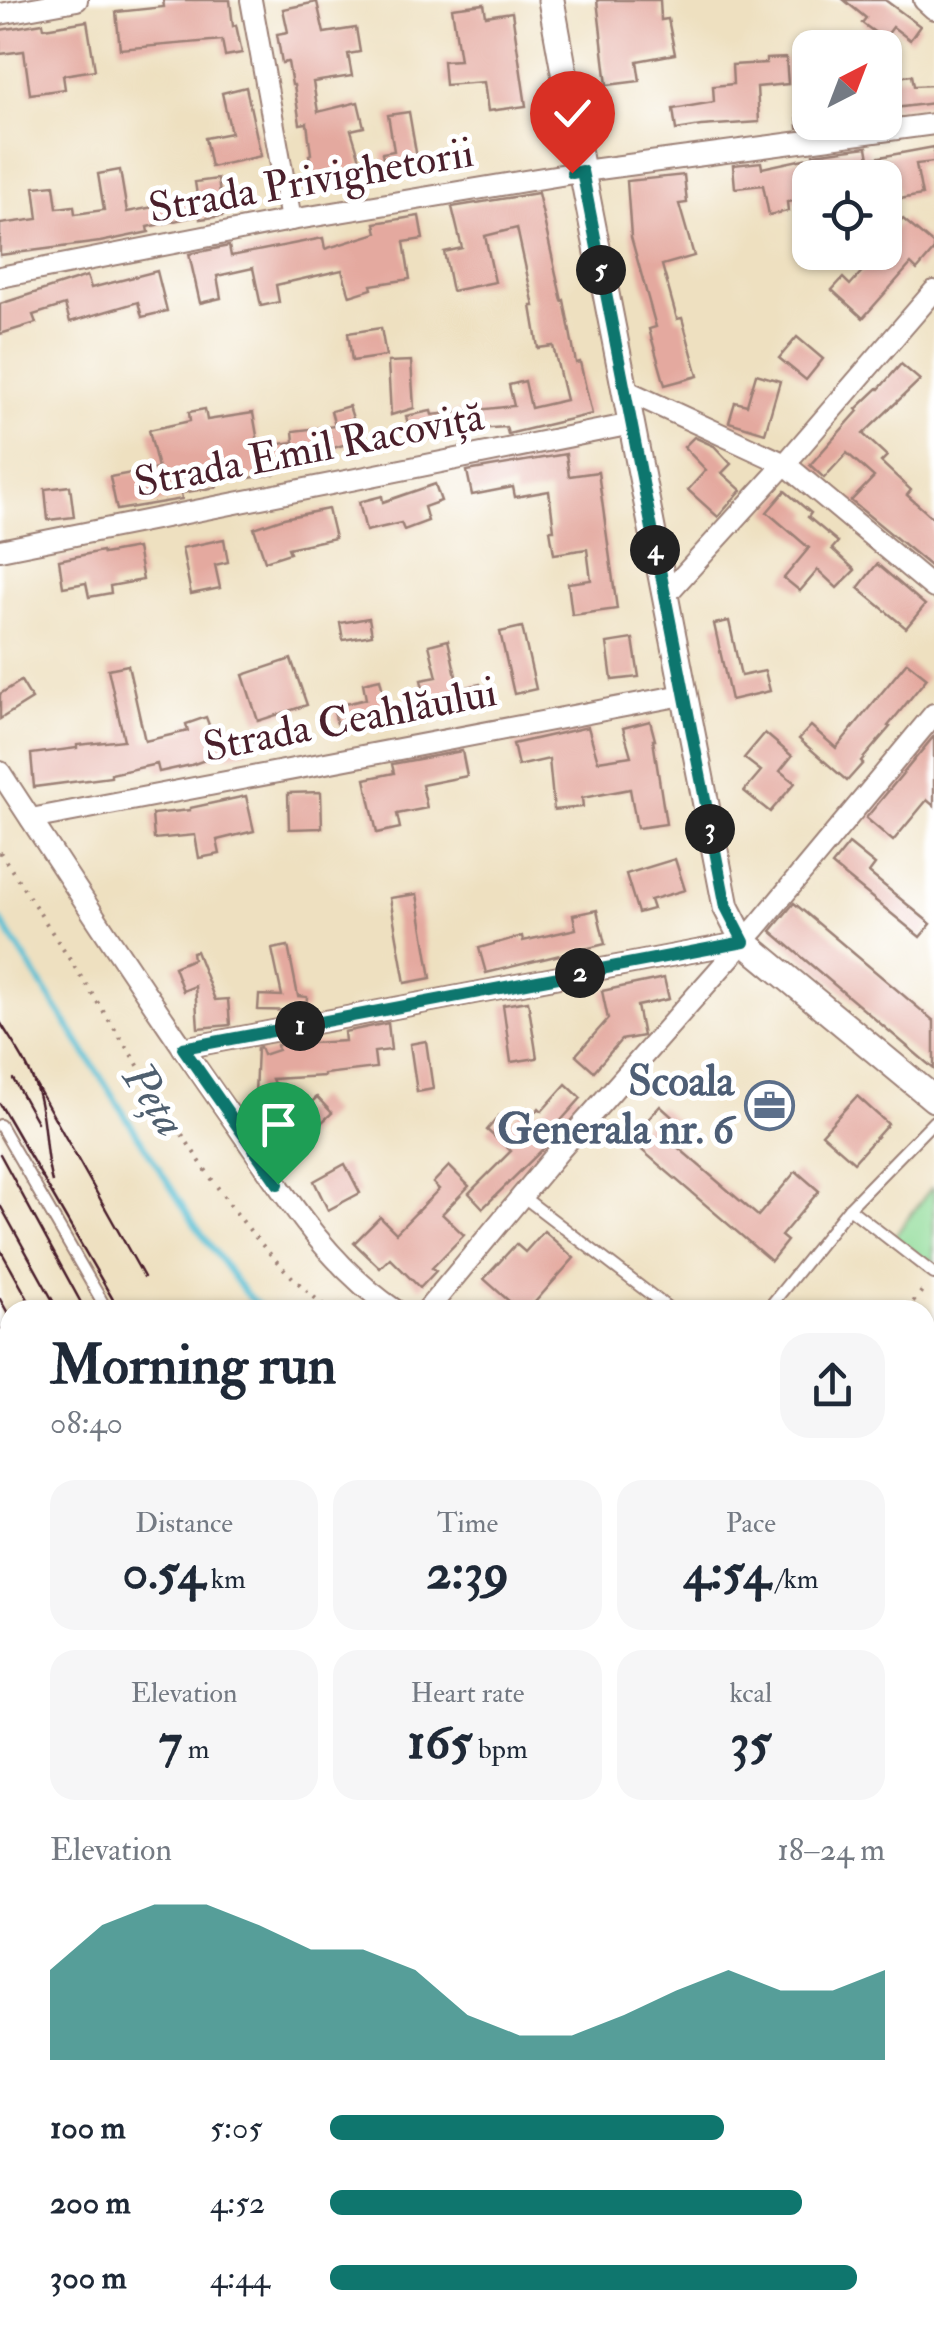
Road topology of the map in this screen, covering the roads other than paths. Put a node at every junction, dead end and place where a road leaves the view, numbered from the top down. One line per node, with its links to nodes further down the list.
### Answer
1 (78, 0): 6 (street)
2 (251, 0): 9 (street)
3 (551, 0): 8 (street)
4 (924, 0): 5 (street)
5 (934, 9)
6 (0, 14)
7 (934, 124): 8 (street, Strada Privighetorii)
8 (582, 171): 9 (street, Strada Privighetorii); 12 (street)
9 (291, 220): 10 (street, Strada Privighetorii)
10 (0, 277)
11 (934, 291): 14 (street)
12 (625, 390): 13 (street); 14 (street)
13 (632, 424): 15 (street, Strada Emil Racoviță); 17 (street)
14 (785, 464): 16 (street); 17 (street)
15 (0, 550)
16 (934, 588)
17 (664, 596): 18 (street)
18 (683, 694): 21 (street, Strada Ceahlăului); 22 (street)
19 (934, 714): 22 (street)
20 (0, 772): 21 (street)
21 (31, 819): 23 (street)
22 (744, 942): 23 (street); 24 (street); 27 (street)
23 (183, 1048): 31 (street)
24 (934, 1099)
25 (934, 1121): 28 (lane)
26 (0, 1125): 30 (lane)
27 (522, 1196): 32 (street); 33 (lane)
28 (849, 1208): 29 (lane); 34 (lane)
29 (934, 1274)
30 (101, 1300)
31 (382, 1300)
32 (436, 1300)
33 (658, 1300)
34 (775, 1300)

